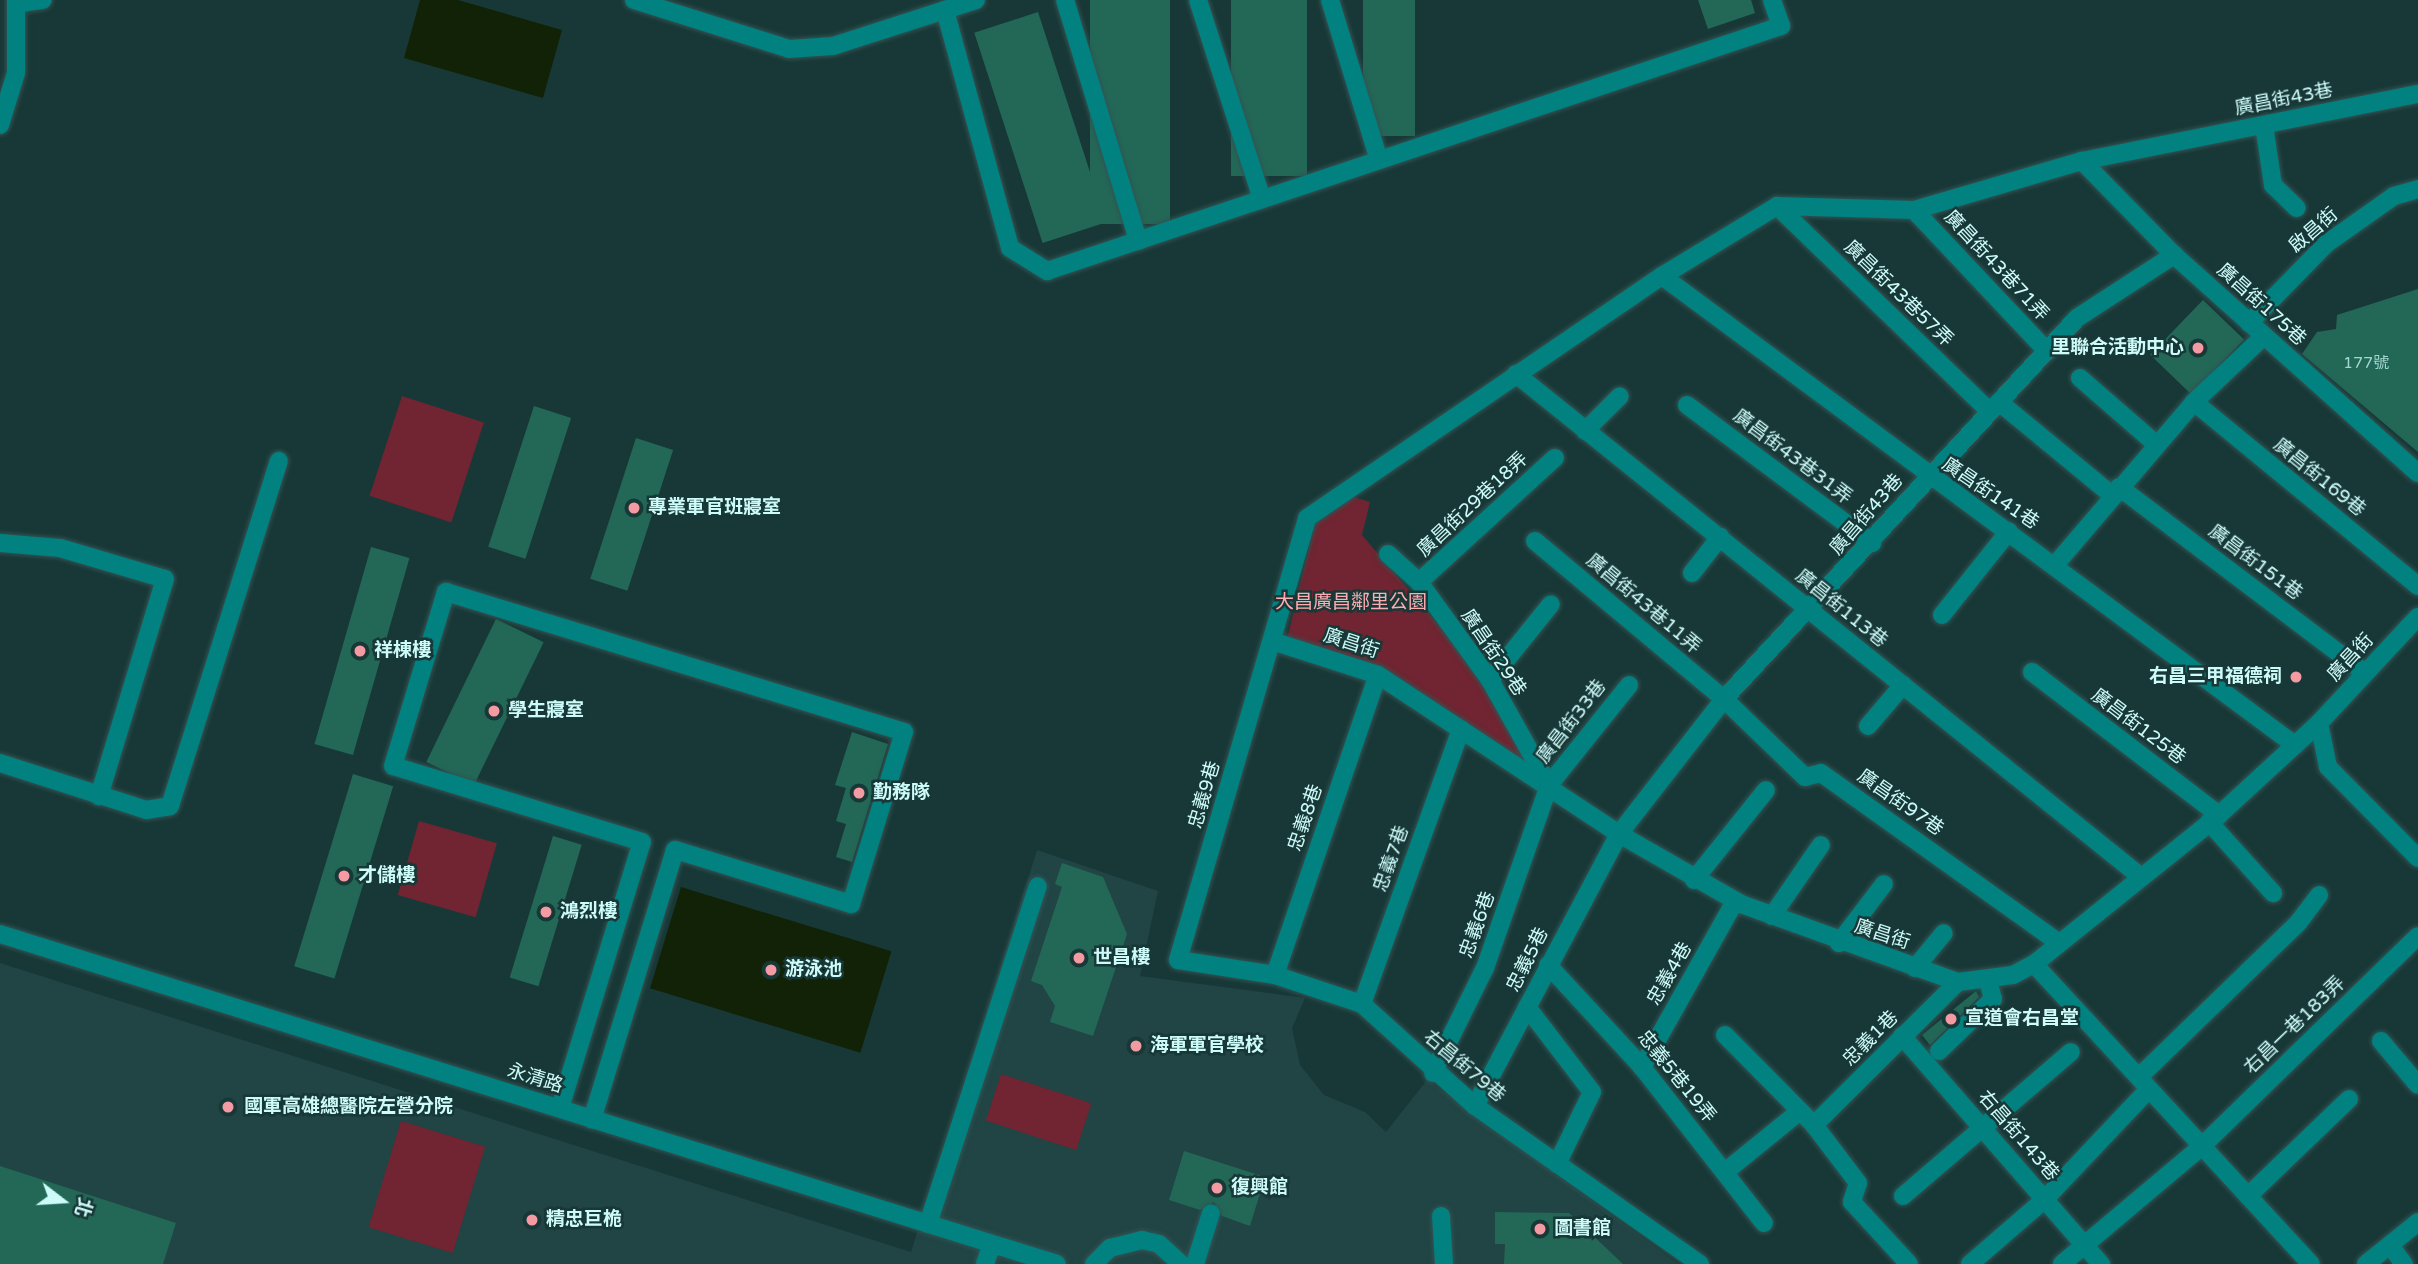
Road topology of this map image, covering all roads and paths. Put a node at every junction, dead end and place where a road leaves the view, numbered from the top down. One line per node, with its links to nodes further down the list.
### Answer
1 (43, 0): 8 (street)
2 (634, 0): 9 (street)
3 (976, 0): 10 (street)
4 (1065, 0): 21 (street)
5 (1198, 0): 17 (street)
6 (1330, 0): 14 (street)
7 (1772, 0): 14 (street)
8 (18, 2): 12 (street)
9 (682, 8): 10 (street)
10 (945, 10): 21 (street)
11 (2418, 94): 13 (street, 廣昌街43巷)
12 (0, 125)
13 (2264, 125): 15 (street, 廣昌街43巷); 19 (street)
14 (1379, 160): 17 (street)
15 (2082, 162): 20 (street, 廣昌街43巷); 22 (street, 廣昌街175巷)
16 (2418, 189): 24 (street, 啟昌街)
17 (1262, 200): 21 (street)
18 (1777, 206): 20 (street, 廣昌街43巷); 23 (street, 忠義9巷); 32 (street, 廣昌街43巷57弄)
19 (2297, 208)
20 (1914, 211): 26 (street, 廣昌街43巷71弄)
21 (1138, 241)
22 (2174, 255): 24 (street, 廣昌街175巷); 26 (street, 廣昌街43巷)
23 (1662, 276): 27 (street, 忠義9巷); 38 (street, 廣昌街141巷)
24 (2249, 323): 25 (street, 廣昌街175巷)
25 (2264, 336): 30 (street); 37 (street, 廣昌街175巷)
26 (2046, 350): 32 (street, 廣昌街43巷)
27 (1516, 374): 33 (street, 廣昌街113巷); 54 (street, 忠義9巷)
28 (2080, 379): 34 (street)
29 (1620, 396): 33 (street)
30 (2194, 402): 34 (street); 49 (street, 廣昌街169巷)
31 (1687, 405): 44 (street, 廣昌街43巷31弄)
32 (1994, 407): 38 (street, 廣昌街43巷); 39 (street, 廣昌街43巷57弄)
33 (1584, 431): 41 (street, 廣昌街113巷)
34 (2156, 444): 39 (street)
35 (1555, 458): 48 (street, 廣昌街29巷18弄)
36 (279, 461): 69 (street)
37 (2418, 473)
38 (1928, 477): 40 (street, 廣昌街141巷); 44 (street, 廣昌街43巷)
39 (2116, 491): 46 (street); 56 (street, 廣昌街151巷)
40 (2009, 531): 46 (street, 廣昌街141巷); 52 (street)
41 (1720, 537): 47 (street); 51 (street, 廣昌街113巷)
42 (1535, 541): 61 (street, 廣昌街43巷11弄)
43 (0, 543): 69 (street)
44 (1872, 543): 51 (street, 廣昌街43巷)
45 (1388, 554): 48 (street, 廣昌街29巷)
46 (2054, 565): 65 (street, 廣昌街141巷)
47 (1692, 573)
48 (1419, 582): 58 (street, 廣昌街29巷)
49 (2418, 586)
50 (1551, 604): 58 (street)
51 (1810, 611): 60 (street, 廣昌街113巷); 61 (street, 廣昌街43巷)
52 (1942, 615)
53 (2418, 617): 56 (street, 廣昌街)
54 (1272, 641): 57 (street, 廣昌街); 87 (street, 忠義9巷)
55 (2032, 672): 70 (street, 廣昌街125巷)
56 (2365, 673): 62 (street, 廣昌街)
57 (1378, 674): 64 (street, 廣昌街); 91 (street, 忠義8巷)
58 (1490, 680): 67 (street, 廣昌街29巷)
59 (1629, 685): 67 (street, 廣昌街33巷)
60 (1903, 685): 63 (street); 74 (street, 廣昌街113巷)
61 (1724, 699): 71 (street, 廣昌街43巷); 86 (street, 廣昌街97巷)
62 (2319, 723): 65 (street, 廣昌街); 73 (street)
63 (1868, 726)
64 (1461, 729): 67 (street, 廣昌街); 94 (street, 忠義7巷)
65 (2295, 746): 70 (street, 廣昌街)
66 (0, 763): 69 (street)
67 (1549, 785): 71 (street, 廣昌街); 102 (street, 忠義6巷)
68 (1766, 790): 75 (street)
69 (100, 796)
70 (2214, 818): 74 (street, 廣昌街); 78 (street, 廣昌街125巷)
71 (1619, 834): 75 (street, 廣昌街); 89 (street, 忠義5巷)
72 (1821, 845): 81 (street)
73 (2418, 858)
74 (2140, 876): 86 (street, 廣昌街)
75 (1694, 880): 80 (street, 廣昌街)
76 (1884, 884): 85 (street)
77 (1038, 886): 122 (street)
78 (2273, 893)
79 (2319, 895): 103 (street)
80 (1735, 901): 81 (street, 廣昌街); 101 (street, 忠義4巷)
81 (1772, 916): 85 (street, 廣昌街)
82 (1944, 933): 90 (street)
83 (0, 934): 107 (street, 永清路)
84 (2418, 936): 112 (street, 右昌一巷183弄)
85 (1839, 943): 90 (street, 廣昌街)
86 (2059, 943): 88 (street, 廣昌街)
87 (1178, 960): 91 (street, 右昌街79巷)
88 (2034, 964): 92 (street, 廣昌街); 103 (street)
89 (1548, 965): 95 (street, 忠義5巷); 101 (street, 忠義5巷19弄)
90 (1915, 968): 93 (street, 廣昌街)
91 (1275, 975): 94 (street, 右昌街79巷)
92 (1988, 980): 93 (street, 廣昌街); 99 (street)
93 (1958, 982): 97 (street, 忠義1巷)
94 (1362, 1004): 102 (street, 右昌街79巷)
95 (1527, 1007): 106 (street, 忠義5巷); 113 (street)
96 (1725, 1035): 108 (street)
97 (1902, 1037): 110 (street, 忠義1巷); 111 (street, 右昌街143巷)
98 (2381, 1041): 104 (street)
99 (1939, 1051)
100 (2071, 1052): 111 (street)
101 (1642, 1067): 114 (street, 忠義5巷19弄)
102 (1433, 1073): 106 (street, 右昌街79巷)
103 (2144, 1083): 112 (street); 117 (street)
104 (2418, 1085)
105 (2349, 1099): 116 (street)
106 (1475, 1106): 113 (street, 右昌街79巷)
107 (560, 1108): 109 (street, 永清路); 109 (street)
108 (1800, 1111): 110 (street); 114 (street)
109 (592, 1119): 122 (street, 永清路)
110 (1814, 1125): 133 (street)
111 (1983, 1128): 115 (street); 117 (street, 右昌街143巷)
112 (2202, 1146): 116 (street); 125 (street, 右昌一巷183弄)
113 (1557, 1164): 132 (street, 右昌街79巷)
114 (1726, 1171): 121 (street, 忠義5巷19弄)
115 (1903, 1196)
116 (2248, 1196): 137 (street)
117 (2045, 1199): 125 (street, 右昌街143巷); 134 (street)
118 (1211, 1213): 130 (street)
119 (1441, 1216): 131 (street)
120 (2418, 1222): 124 (street)
121 (1764, 1223)
122 (928, 1224): 123 (street, 永清路)
123 (992, 1244): 126 (street); 127 (street, 永清路)
124 (2390, 1245): 138 (street); 139 (street)
125 (2086, 1246): 135 (street, 右昌一巷183弄); 136 (street, 右昌街143巷)
126 (985, 1264)
127 (1057, 1264)
128 (1094, 1264): 129 (street)
129 (1181, 1264)
130 (1195, 1264)
131 (1444, 1264)
132 (1700, 1264)
133 (1909, 1264)
134 (1970, 1264)
135 (2062, 1264)
136 (2101, 1264)
137 (2311, 1264)
138 (2366, 1264)
139 (2404, 1264)

